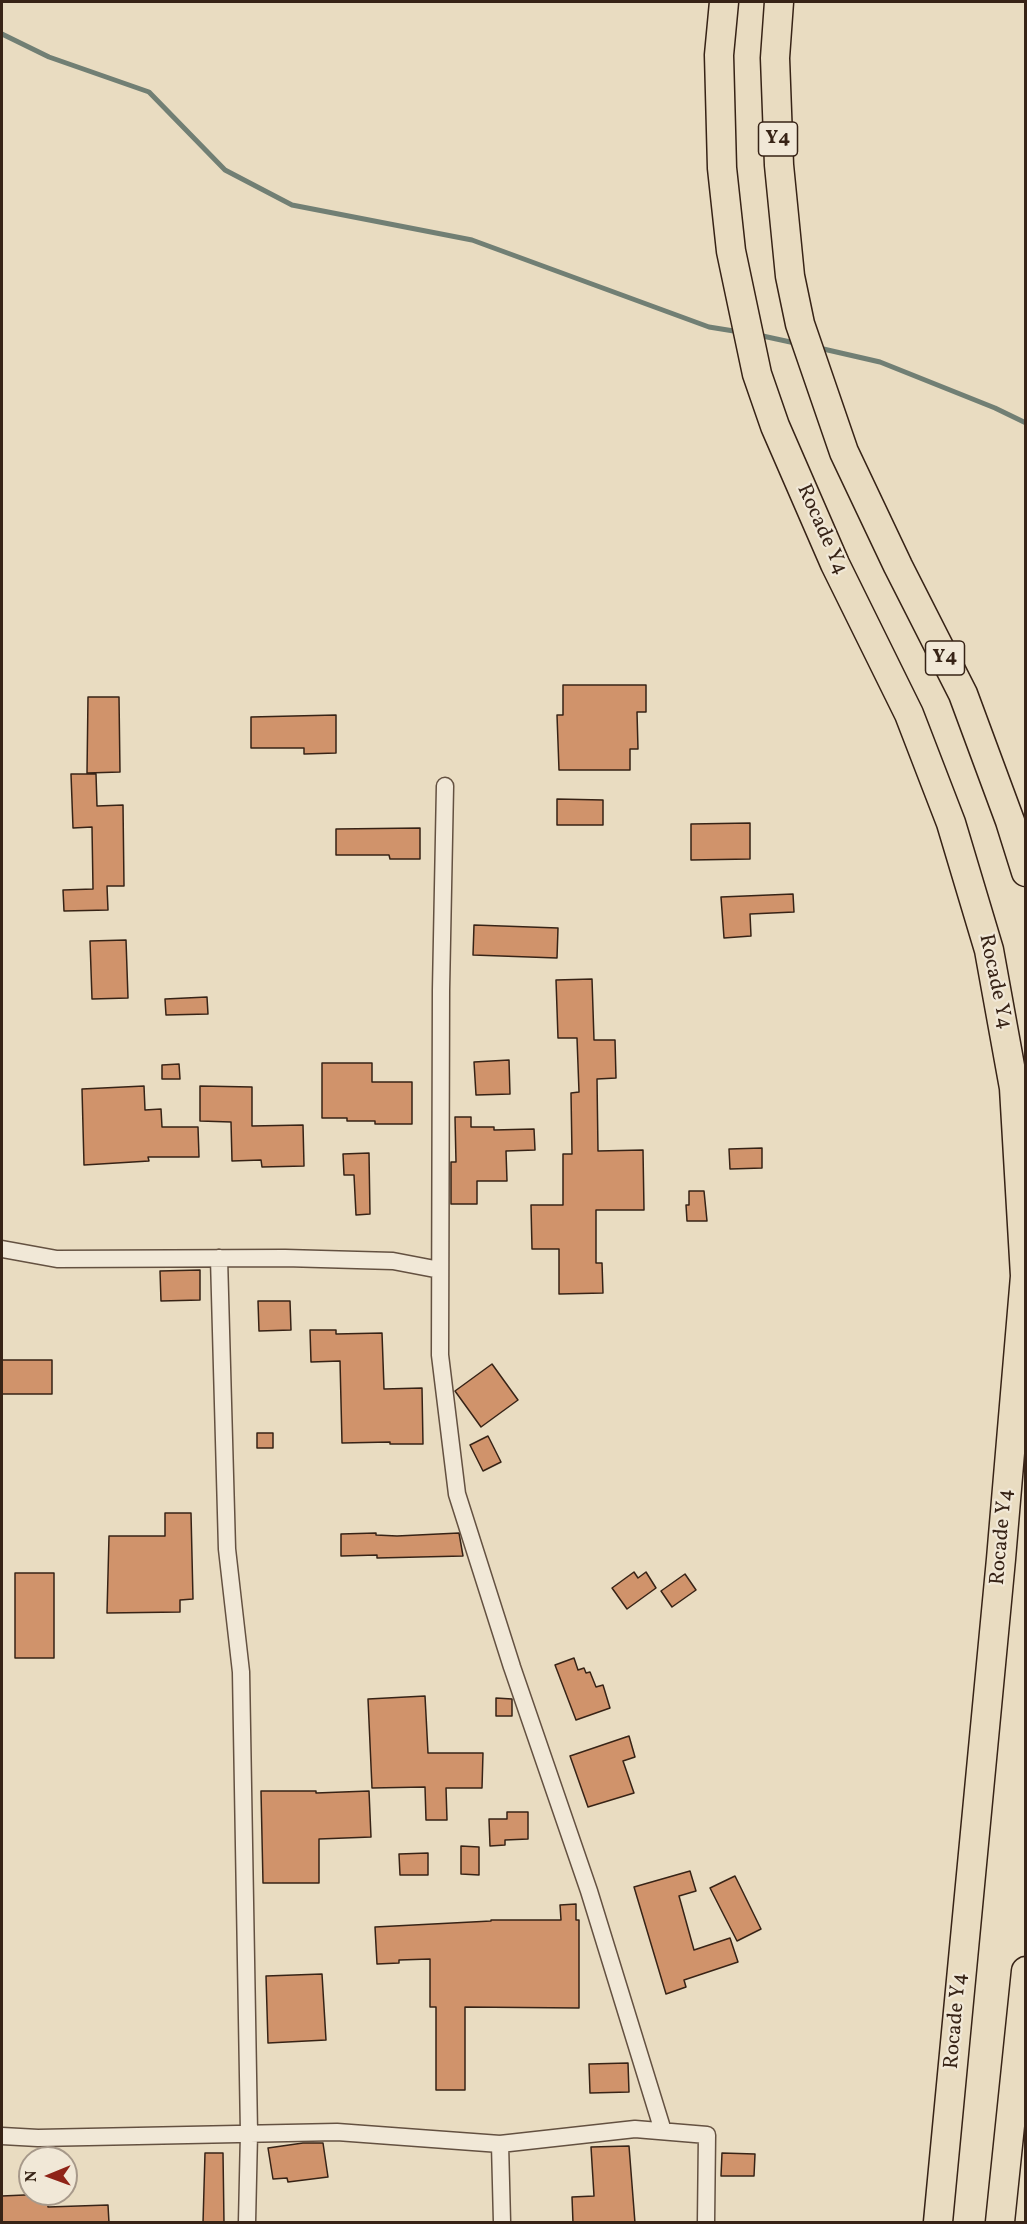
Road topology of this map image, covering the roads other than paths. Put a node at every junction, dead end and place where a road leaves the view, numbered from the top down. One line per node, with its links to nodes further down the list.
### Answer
1 (724, 2): 16 (highway, Rocade Y4)
2 (779, 2): 4 (highway, Y4)
3 (445, 786): 7 (street)
4 (1026, 872)
5 (2, 1249): 6 (street)
6 (219, 1258): 7 (street); 10 (street)
7 (440, 1270): 9 (street)
8 (1026, 1971): 17 (highway)
9 (663, 2131): 12 (street); 15 (street)
10 (249, 2133): 11 (street); 12 (street); 13 (street)
11 (2, 2136)
12 (500, 2144): 14 (street)
13 (247, 2223)
14 (502, 2223)
15 (706, 2223)
16 (938, 2223)
17 (1000, 2223)

